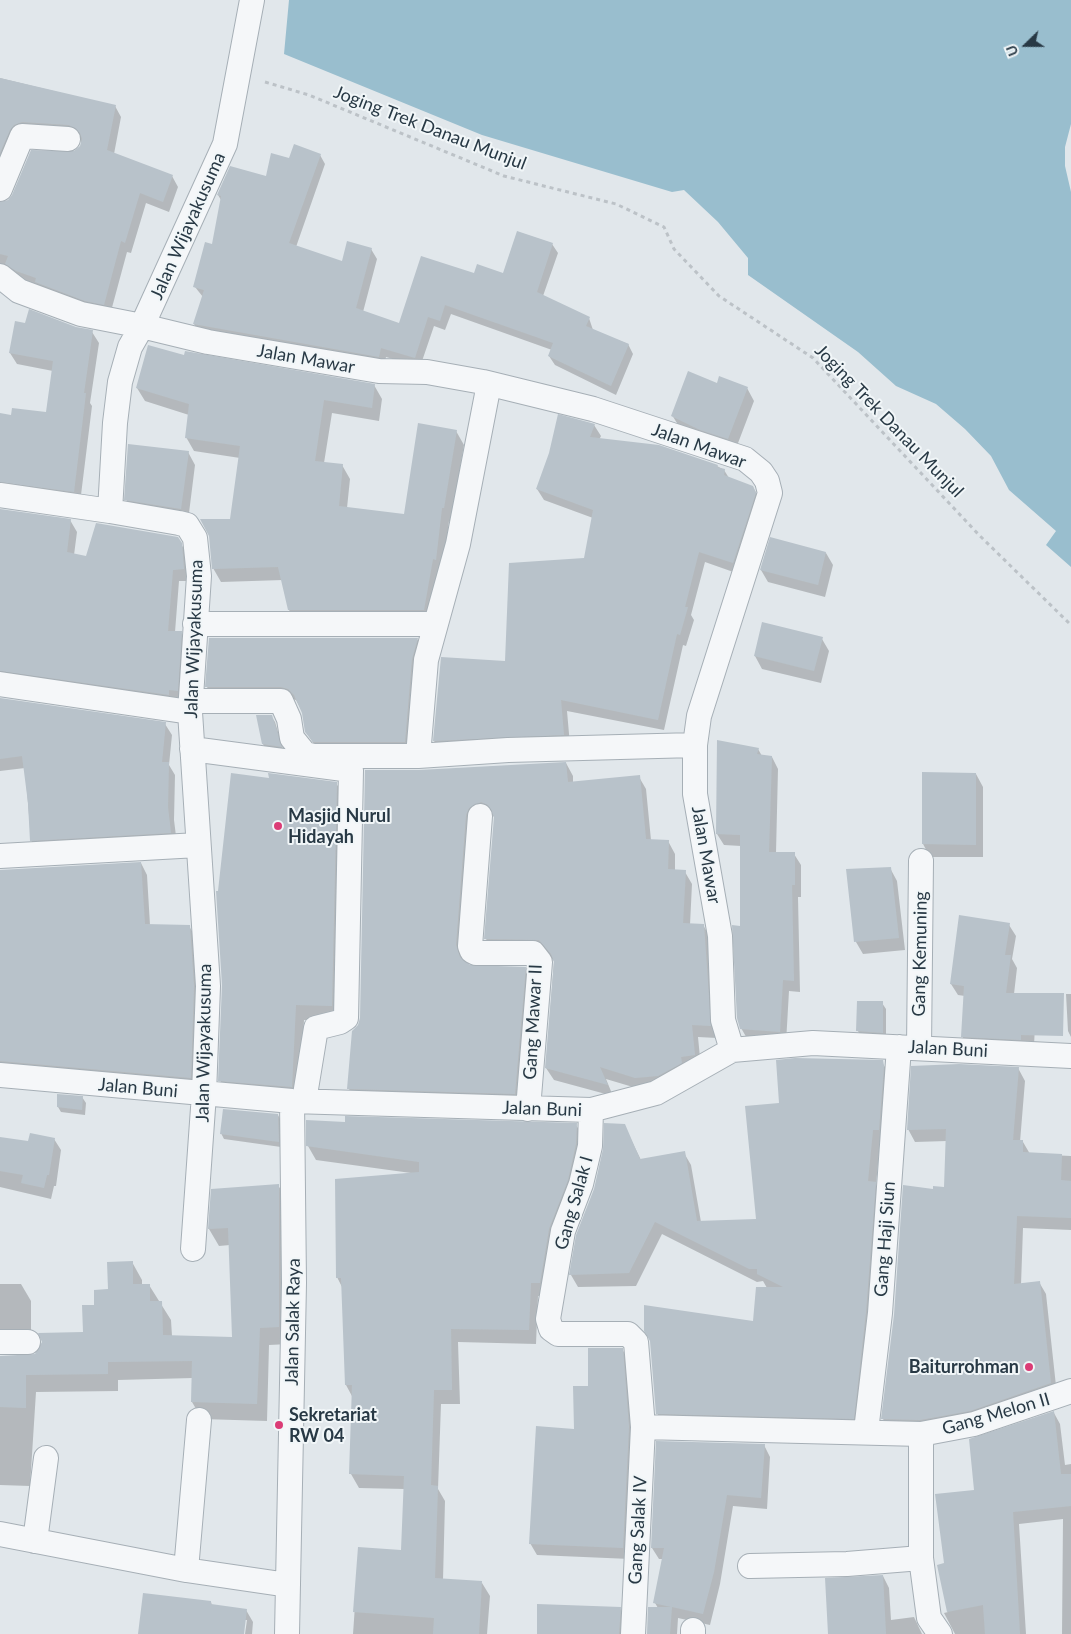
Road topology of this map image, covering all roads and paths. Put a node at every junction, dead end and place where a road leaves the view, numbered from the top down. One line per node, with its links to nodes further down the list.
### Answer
1 (252, 0): 2 (street, Jalan Wijayakusuma)
2 (238, 73): 6 (street, Jalan Wijayakusuma); 12 (path, Joging Trek Danau Munjul)
3 (68, 139): 4 (street)
4 (0, 189)
5 (0, 276): 6 (street, Jalan Mawar)
6 (142, 326): 7 (street, Jalan Mawar); 9 (street, Jalan Wijayakusuma)
7 (489, 384): 11 (street); 15 (street, Jalan Mawar)
8 (0, 495): 9 (street)
9 (110, 511): 10 (street, Jalan Wijayakusuma)
10 (195, 624): 11 (street); 14 (street, Jalan Wijayakusuma)
11 (434, 624): 17 (street)
12 (1071, 625)
13 (0, 684): 14 (street)
14 (190, 706): 16 (street, Jalan Wijayakusuma); 17 (street)
15 (695, 745): 17 (street); 23 (street, Jalan Mawar)
16 (192, 749): 19 (street, Jalan Wijayakusuma); 27 (street, Jalan Salak Raya)
17 (418, 756)
18 (480, 816): 28 (street, Gang Mawar II)
19 (198, 845): 20 (street); 26 (street, Jalan Wijayakusuma)
20 (0, 856)
21 (921, 861): 22 (street, Gang Kemuning)
22 (909, 1047): 23 (street, Jalan Buni); 24 (street, Jalan Buni); 36 (street, Gang Haji Siun)
23 (732, 1050): 29 (street, Jalan Buni)
24 (1071, 1056)
25 (0, 1075): 26 (street, Jalan Buni)
26 (204, 1094): 27 (street, Jalan Buni); 30 (street, Jalan Wijayakusuma)
27 (298, 1101): 28 (street, Jalan Buni); 44 (street, Jalan Salak Raya)
28 (528, 1109): 29 (street, Jalan Buni)
29 (591, 1110): 35 (street, Gang Salak I)
30 (193, 1249)
31 (0, 1342): 32 (street)
32 (28, 1342)
33 (1071, 1392): 37 (street, Gang Melon II)
34 (199, 1420): 43 (street)
35 (643, 1427): 36 (street, Gang Melon II); 46 (street, Gang Salak IV)
36 (866, 1431): 37 (street, Gang Melon II)
37 (921, 1434): 41 (street)
38 (46, 1458): 40 (street)
39 (0, 1534): 40 (street)
40 (35, 1541): 43 (street)
41 (921, 1558): 42 (street); 47 (street)
42 (750, 1566)
43 (186, 1570): 44 (street)
44 (288, 1585): 45 (street, Jalan Salak Raya)
45 (287, 1634)
46 (633, 1634)
47 (940, 1634)

